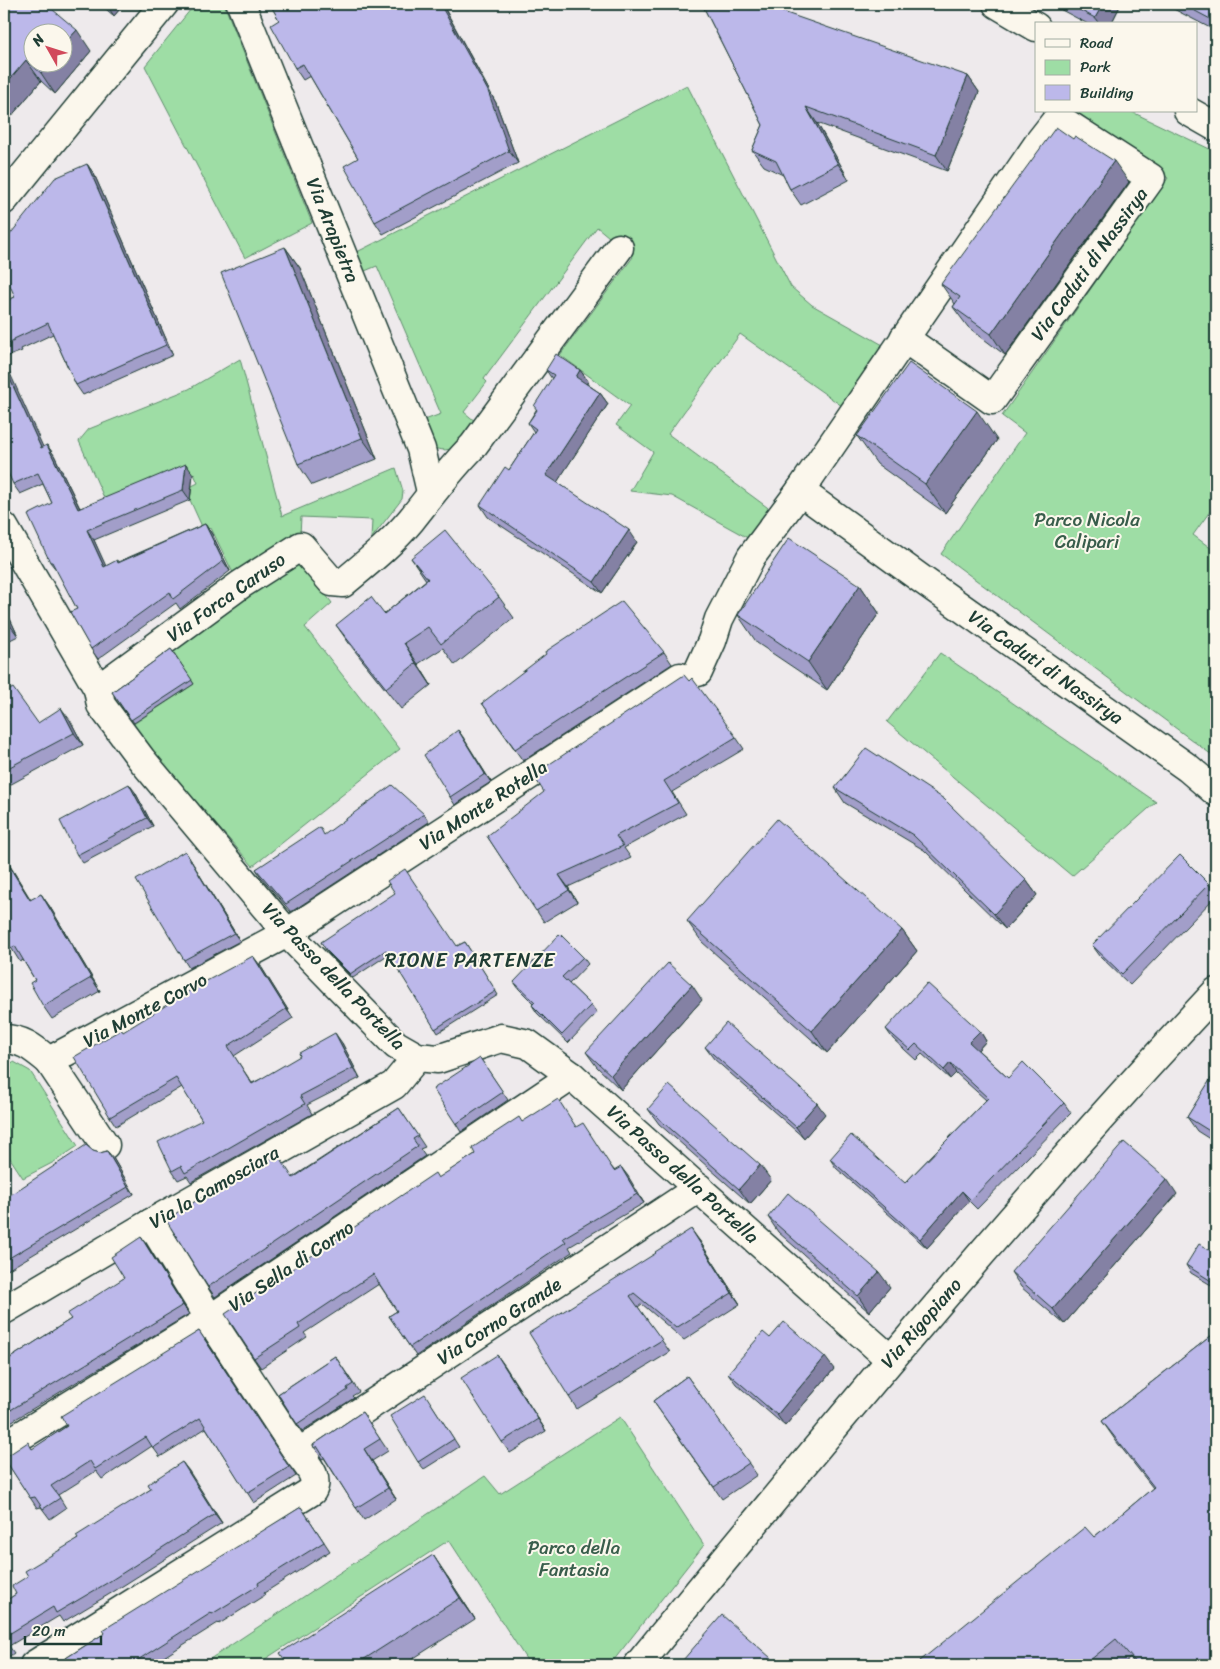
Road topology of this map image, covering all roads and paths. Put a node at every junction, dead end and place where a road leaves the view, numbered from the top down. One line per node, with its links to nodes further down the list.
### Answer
1 (164, 4): 7 (street)
2 (241, 4): 11 (street, Via Arapietra)
3 (997, 4): 4 (street)
4 (1035, 25)
5 (1190, 112): 6 (street)
6 (1216, 127)
7 (4, 200)
8 (619, 248): 10 (street)
9 (904, 338): 9 (street, Via Caduti di Nassirya); 12 (street, Via Caduti di Nassirya)
10 (462, 456): 11 (street); 13 (street)
11 (423, 457): 13 (street, Via Arapietra)
12 (800, 491): 15 (street, Via Caduti di Nassirya); 17 (street, Via Caduti di Nassirya)
13 (431, 492): 16 (street, Via Forca Caruso)
14 (4, 527): 16 (street, Via Passo della Portella)
15 (689, 674): 18 (street, Via Monte Rotella)
16 (98, 688): 18 (street, Via Passo della Portella)
17 (1216, 792)
18 (287, 933): 21 (street, Via Passo della Portella); 22 (street, Via Monte Corvo)
19 (1216, 992): 29 (street, Via Rigopiano)
20 (4, 1039): 22 (street)
21 (417, 1057): 23 (street, Via Passo della Portella); 26 (street, Via la Camosciara)
22 (49, 1061): 24 (street)
23 (572, 1076): 25 (street, Via Passo della Portella); 28 (street, Via Sella di Corno)
24 (105, 1144)
25 (699, 1188): 29 (street, Via Passo della Portella); 31 (street, Via Corno Grande)
26 (151, 1223): 27 (street, Via la Camosciara); 28 (street)
27 (4, 1310)
28 (210, 1320): 30 (street, Via Sella di Corno); 31 (street)
29 (890, 1358): 33 (street, Via Rigopiano)
30 (4, 1446)
31 (298, 1453): 32 (street)
32 (34, 1665)
33 (638, 1665)

